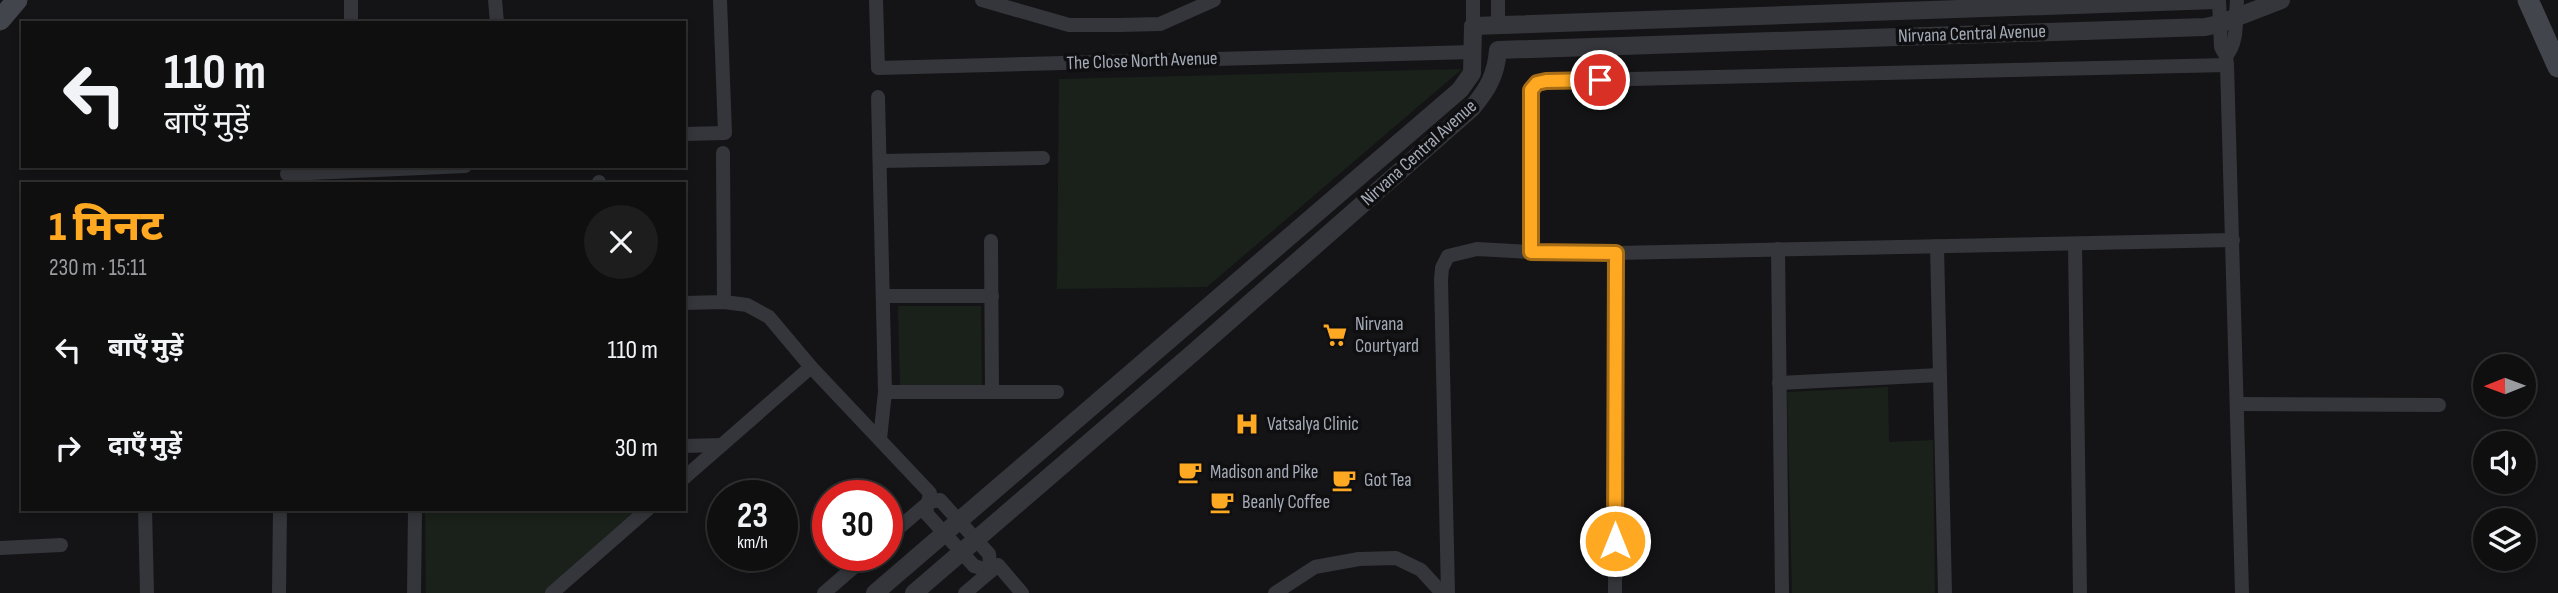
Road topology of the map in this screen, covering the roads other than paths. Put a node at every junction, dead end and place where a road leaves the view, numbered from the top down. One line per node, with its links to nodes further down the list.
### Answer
1 (17, 0): 14 (main road)
2 (351, 0): 15 (street)
3 (495, 0): 16 (street)
4 (720, 0): 24 (street)
5 (876, 0): 20 (street, The Close North Avenue)
6 (982, 0): 7 (street)
7 (1214, 0)
8 (1473, 0): 18 (street)
9 (1498, 0): 17 (street)
10 (2218, 0): 13 (street); 17 (street, Nirvana Central Avenue)
11 (2281, 0): 13 (street, Nirvana Central Avenue)
12 (2528, 0): 22 (main road)
13 (2230, 14): 19 (street, Nirvana Central Avenue); 21 (street)
14 (0, 20)
15 (351, 21)
16 (496, 21)
17 (1498, 24): 18 (street, Nirvana Central Avenue); 19 (street)
18 (1473, 26): 20 (street, Nirvana Central Avenue)
19 (1498, 50): 20 (street); 62 (street, Nirvana Central Avenue)
20 (1473, 52): 59 (street, Nirvana Central Avenue)
21 (2226, 60): 31 (street); 36 (street)
22 (2558, 67)
23 (878, 97): 27 (street)
24 (686, 134)
25 (723, 153): 40 (street)
26 (1043, 158): 27 (street)
27 (880, 161): 38 (street)
28 (392, 168): 29 (street)
29 (356, 169): 30 (street)
30 (287, 174)
31 (2233, 240): 33 (street); 48 (street)
32 (991, 241): 39 (street)
33 (2075, 244): 34 (street); 83 (street)
34 (1937, 246): 35 (street); 43 (street)
35 (1778, 249): 37 (street); 44 (street)
36 (1531, 252): 37 (street); 79 (street)
37 (1616, 253): 80 (street)
38 (883, 296): 39 (street); 45 (street)
39 (992, 296): 46 (street)
40 (724, 302): 41 (street); 42 (street)
41 (686, 303)
42 (811, 367): 50 (street); 51 (street)
43 (1940, 375): 44 (street); 82 (street)
44 (1779, 383): 81 (street)
45 (885, 392): 46 (street); 50 (street)
46 (992, 392): 47 (street)
47 (1057, 392)
48 (2237, 404): 49 (street); 84 (street)
49 (2439, 405)
50 (880, 439): 54 (street)
51 (722, 445): 52 (street); 53 (street)
52 (686, 446)
53 (686, 476)
54 (929, 502): 59 (street); 60 (street); 61 (street)
55 (145, 511): 68 (street)
56 (280, 511): 69 (street)
57 (415, 511): 70 (street)
58 (646, 511): 71 (street)
59 (959, 522): 61 (street, Nirvana Central Avenue); 62 (street)
60 (903, 524)
61 (945, 534): 65 (street); 73 (street, Nirvana Central Avenue)
62 (976, 540): 65 (street, Nirvana Central Avenue); 67 (street)
63 (61, 545): 64 (street)
64 (0, 548)
65 (961, 552): 67 (street); 74 (street, Nirvana Central Avenue)
66 (849, 571): 72 (street)
67 (990, 571): 75 (street); 76 (street)
68 (147, 593)
69 (279, 593)
70 (414, 593)
71 (552, 593)
72 (824, 593)
73 (875, 593)
74 (914, 593)
75 (965, 593)
76 (1022, 593)
77 (1275, 593): 78 (street)
78 (1442, 593)
79 (1448, 593)
80 (1615, 593)
81 (1782, 593)
82 (1945, 593)
83 (2080, 593)
84 (2242, 593)

